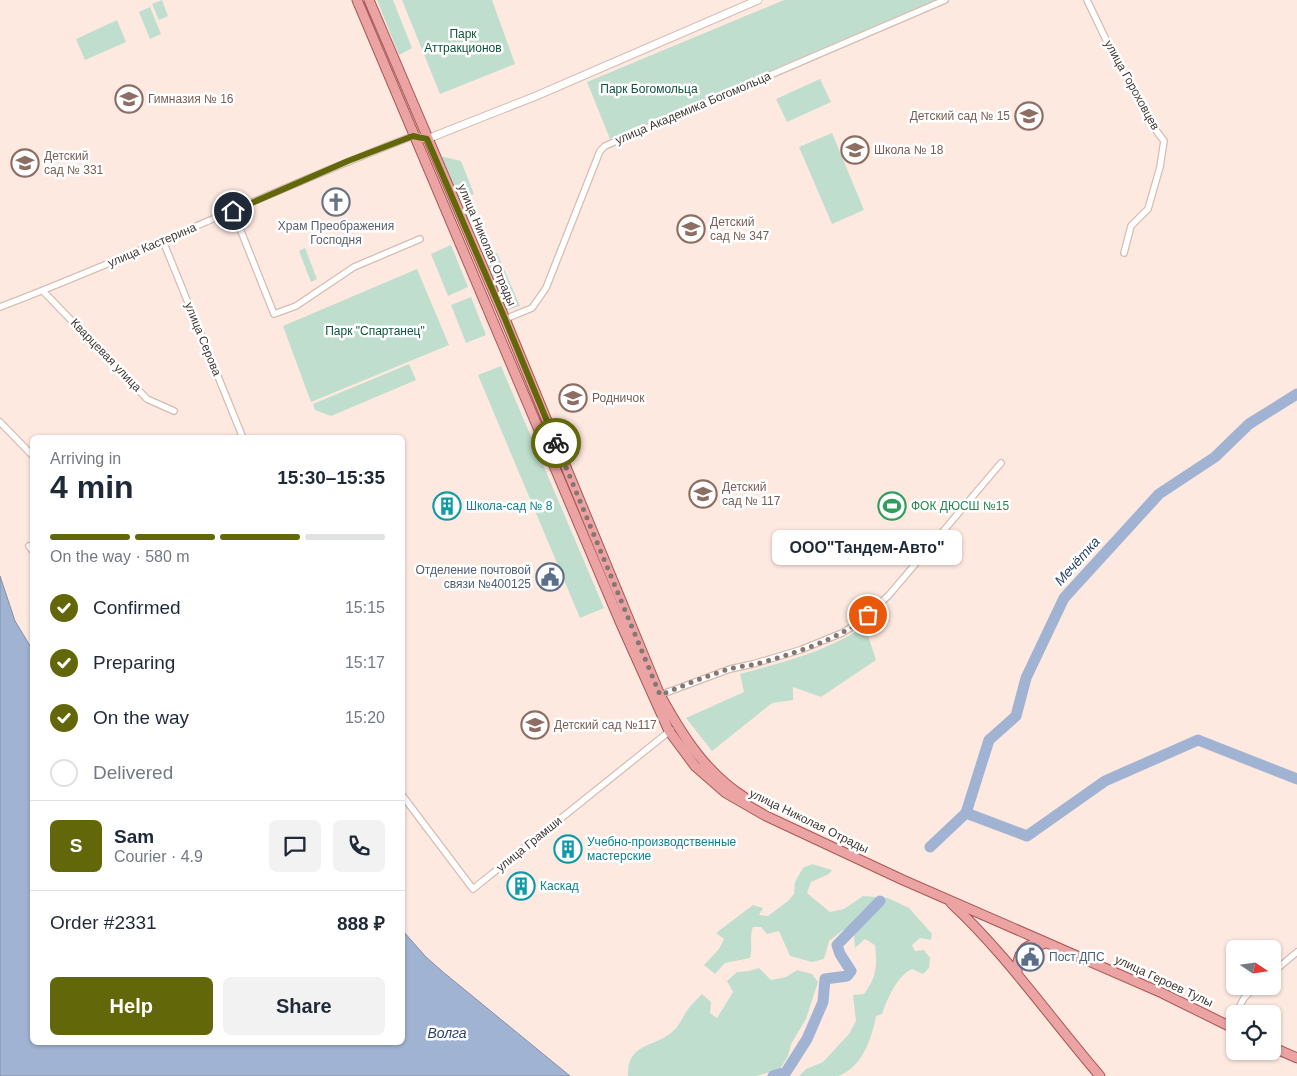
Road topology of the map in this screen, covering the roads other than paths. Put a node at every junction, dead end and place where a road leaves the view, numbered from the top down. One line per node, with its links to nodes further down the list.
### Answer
1 (357, 0): 6 (main road, улица Николая Отрады)
2 (369, 0): 7 (main road, улица Николая Отрады)
3 (758, 0): 7 (street)
4 (945, 0): 14 (street, улица Академика Богомольца)
5 (1087, 0): 11 (street, улица Гороховцев)
6 (413, 136): 7 (street); 8 (street, улица Кастерина); 22 (main road, улица Николая Отрады)
7 (427, 139): 14 (main road, улица Николая Отрады)
8 (233, 211): 9 (street); 10 (street, улица Кастерина)
9 (420, 239)
10 (163, 241): 12 (street, улица Кастерина); 17 (street, улица Серова)
11 (1124, 253)
12 (43, 291): 13 (street, улица Кастерина); 15 (street, Кварцевая улица)
13 (0, 307)
14 (505, 319): 20 (main road, улица Николая Отрады)
15 (174, 412)
16 (0, 422): 18 (street)
17 (242, 435)
18 (30, 453)
19 (1001, 463): 20 (street)
20 (660, 695): 21 (main road, улица Николая Отрады)
21 (676, 725): 22 (street, улица Грамши); 24 (main road, улица Николая Отрады)
22 (669, 732): 23 (street, улица Грамши); 24 (main road, улица Николая Отрады)
23 (405, 799)
24 (945, 898): 25 (main road, улица Героев Тулы); 28 (main road, улица Николая Отрады)
25 (1048, 944): 28 (main road); 29 (main road, улица Героев Тулы)
26 (1297, 952): 27 (street)
27 (1281, 965)
28 (1017, 973): 32 (main road, улица Николая Отрады)
29 (1226, 1025)
30 (1281, 1051): 31 (main road)
31 (1297, 1058)
32 (1100, 1076)

